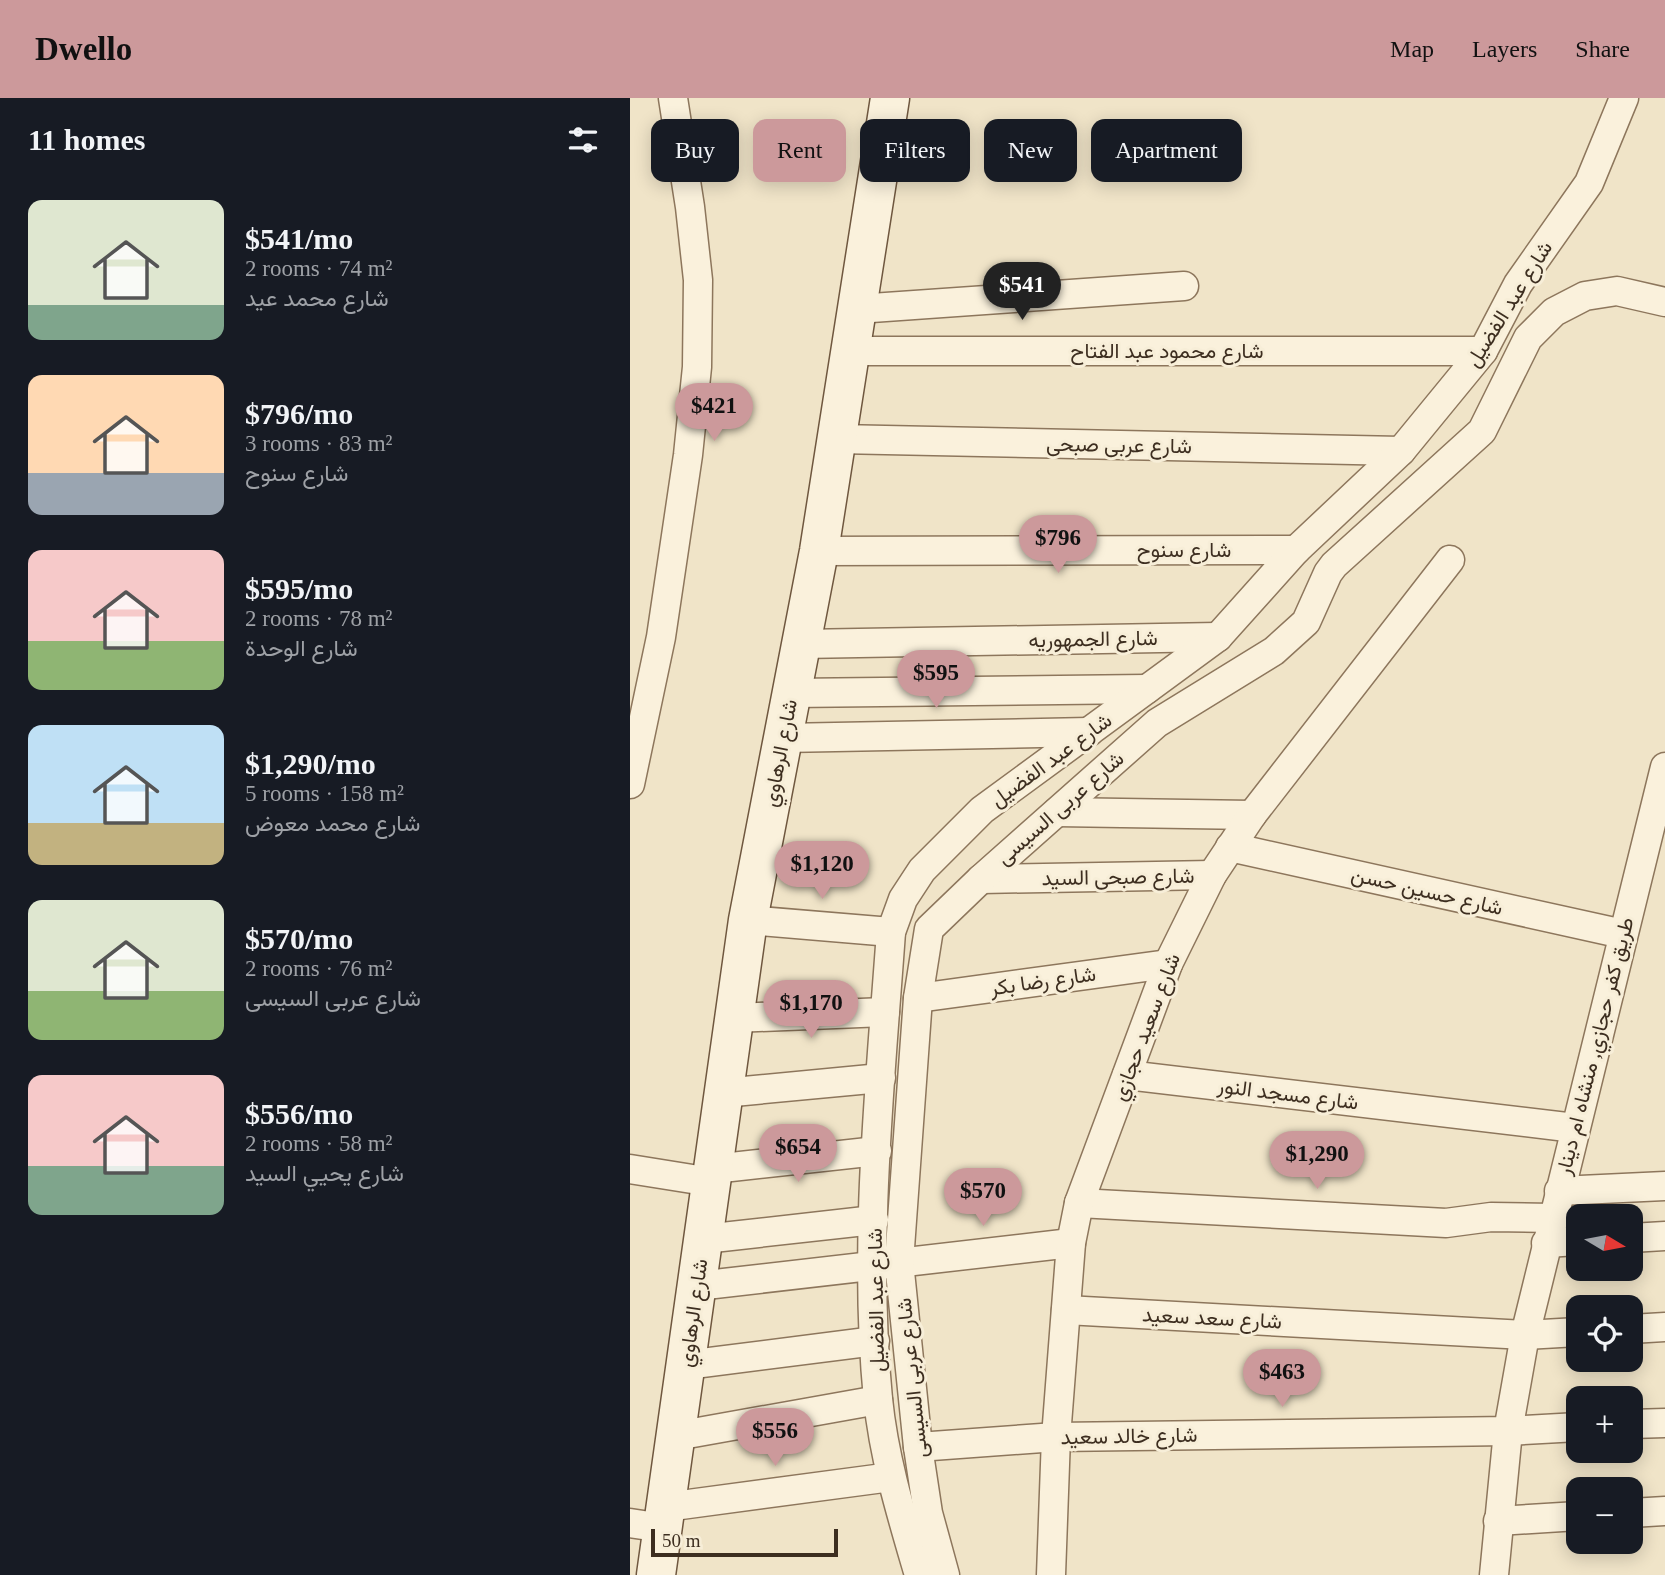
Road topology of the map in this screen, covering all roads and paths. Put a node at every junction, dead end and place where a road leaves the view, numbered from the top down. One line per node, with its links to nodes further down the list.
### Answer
1 (673, 98): 21 (street)
2 (890, 98): 6 (street, شارع الرهاوي)
3 (1624, 98): 8 (street, شارع عبد الفضيل)
4 (1184, 286): 6 (street)
5 (1665, 302): 22 (street, شارع عربى السيسى)
6 (857, 309): 7 (street, شارع الرهاوي)
7 (850, 351): 8 (street, شارع محمود عبد الفتاح); 9 (street, شارع الرهاوي)
8 (1483, 351): 10 (street, شارع عبد الفضيل)
9 (837, 439): 10 (street, شارع عربى صبحى); 12 (street, شارع الرهاوي)
10 (1401, 451): 11 (street, شارع عبد الفضيل)
11 (1296, 550): 12 (street, شارع سنوح); 14 (street, شارع عبد الفضيل)
12 (819, 551): 15 (street, شارع الرهاوي)
13 (1450, 560): 23 (street, شارع سعيد حجازي)
14 (1218, 637): 15 (street, شارع الجمهوريه); 16 (street, شارع عبد الفضيل)
15 (801, 644): 17 (street, شارع الرهاوي)
16 (1147, 689): 17 (street); 18 (street, شارع عبد الفضيل)
17 (791, 693): 19 (street, شارع الرهاوي)
18 (1089, 732): 19 (street); 28 (street, شارع عبد الفضيل)
19 (783, 737): 27 (street, شارع الرهاوي)
20 (1665, 767): 29 (street, طريق كفر حجازي, منشاه ام دينار)
21 (630, 784)
22 (1057, 812): 23 (street); 26 (street, شارع عربى السيسى)
23 (1252, 815): 24 (street, شارع سعيد حجازي)
24 (1230, 847): 25 (street, شارع سعيد حجازي); 29 (street, شارع حسين حسن)
25 (1212, 875): 26 (street, شارع صبحى السيد); 30 (street, شارع سعيد حجازي)
26 (981, 878): 31 (street, شارع عربى السيسى)
27 (748, 920): 28 (street); 33 (street, شارع الرهاوي)
28 (891, 932): 32 (street, شارع عبد الفضيل)
29 (1623, 934): 37 (street, طريق كفر حجازي, منشاه ام دينار)
30 (1168, 964): 31 (street, شارع رضا بكر); 34 (street, شارع سعيد حجازي)
31 (918, 998): 50 (street, شارع عربى السيسى)
32 (885, 1012): 33 (street); 35 (street, شارع عبد الفضيل)
33 (734, 1018): 36 (street, شارع الرهاوي)
34 (1127, 1075): 37 (street, شارع مسجد النور); 42 (street, شارع سعيد حجازي)
35 (881, 1078): 36 (street); 38 (street, شارع عبد الفضيل)
36 (723, 1093): 40 (street, شارع الرهاوي)
37 (1575, 1128): 43 (street, طريق كفر حجازي, منشاه ام دينار)
38 (877, 1151): 40 (street); 44 (street, شارع عبد الفضيل)
39 (630, 1169): 40 (street)
40 (712, 1175): 48 (street, شارع الرهاوي)
41 (1665, 1186): 43 (street)
42 (1079, 1203): 43 (street); 49 (street, شارع سعيد حجازي)
43 (1552, 1218): 45 (street); 57 (street, طريق كفر حجازي, منشاه ام دينار)
44 (874, 1220): 48 (street); 51 (street, شارع عبد الفضيل)
45 (1566, 1230)
46 (1665, 1236): 47 (street)
47 (1643, 1237)
48 (704, 1239): 52 (street, شارع الرهاوي)
49 (1071, 1243): 50 (street); 53 (street, شارع سعيد حجازي)
50 (899, 1262): 51 (street); 67 (street, شارع عربى السيسى)
51 (871, 1266): 52 (street); 58 (street, شارع عبد الفضيل)
52 (697, 1286): 59 (street, شارع الرهاوي)
53 (1066, 1310): 57 (street, شارع سعد سعيد); 66 (street, شارع سعيد حجازي)
54 (1665, 1327): 55 (street)
55 (1643, 1328)
56 (1566, 1333): 57 (street, شارع سعد سعيد)
57 (1525, 1335): 64 (street, طريق كفر حجازي, منشاه ام دينار)
58 (875, 1341): 59 (street); 60 (street, شارع عبد الفضيل)
59 (686, 1366): 65 (street, شارع الرهاوي)
60 (878, 1400): 65 (street); 68 (street, شارع عبد الفضيل)
61 (1665, 1423): 62 (street)
62 (1643, 1424)
63 (1566, 1428): 64 (street, شارع خالد سعيد)
64 (1508, 1431): 66 (street, شارع خالد سعيد); 73 (street, طريق كفر حجازي, منشاه ام دينار)
65 (676, 1436): 72 (street, شارع الرهاوي)
66 (1056, 1437): 67 (street, شارع خالد سعيد); 77 (street, شارع سعيد حجازي)
67 (918, 1447): 76 (street, شارع عربى السيسى)
68 (891, 1477): 72 (street); 75 (street, شارع عبد الفضيل)
69 (1665, 1511): 70 (street)
70 (1643, 1512)
71 (1566, 1517): 73 (street)
72 (653, 1519): 74 (street, شارع الرهاوي)
73 (1498, 1521): 78 (street, طريق كفر حجازي, منشاه ام دينار)
74 (656, 1575)
75 (919, 1575)
76 (945, 1575)
77 (1051, 1575)
78 (1494, 1575)

